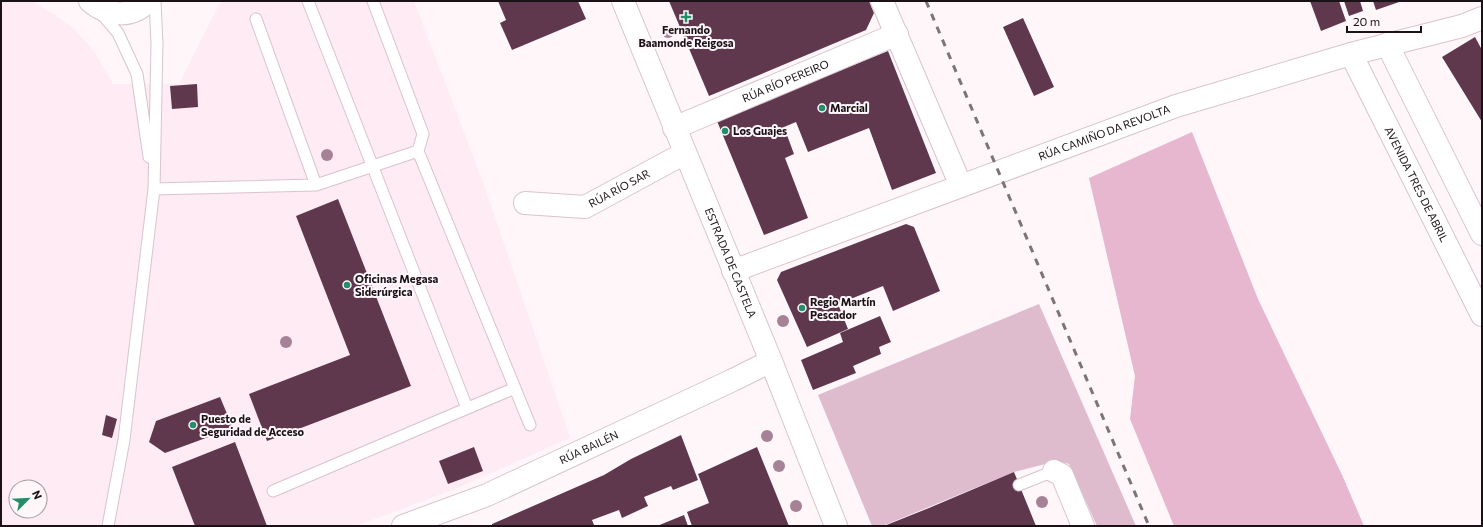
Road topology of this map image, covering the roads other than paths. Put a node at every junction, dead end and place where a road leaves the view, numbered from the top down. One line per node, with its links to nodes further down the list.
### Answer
1 (148, 1): 7 (main road)
2 (155, 1): 19 (lane)
3 (308, 1): 16 (lane)
4 (373, 1): 14 (lane)
5 (623, 1): 13 (main road, ESTRADA DE CASTELA)
6 (882, 1): 10 (main road)
7 (91, 2): 19 (lane)
8 (1482, 18): 11 (main road, RÚA CAMIÑO DA REVOLTA)
9 (256, 19): 17 (lane)
10 (897, 34): 13 (main road, RÚA RÍO PEREIRO); 18 (main road)
11 (1387, 44): 12 (main road, RÚA CAMIÑO DA REVOLTA); 21 (main road)
12 (1351, 54): 18 (main road, RÚA CAMIÑO DA REVOLTA); 23 (main road, AVENIDA TRES DE ABRIL)
13 (674, 128): 15 (main road, ESTRADA DE CASTELA)
14 (418, 150): 16 (lane); 25 (lane)
15 (684, 153): 20 (main road, RÚA RÍO SAR); 22 (main road, ESTRADA DE CASTELA)
16 (372, 165): 17 (lane); 26 (lane)
17 (316, 185): 19 (lane)
18 (961, 186): 22 (main road, RÚA CAMIÑO DA REVOLTA)
19 (154, 189): 31 (lane)
20 (525, 203)
21 (1482, 234)
22 (733, 270): 24 (main road, ESTRADA DE CASTELA)
23 (1482, 315)
24 (771, 361): 32 (main road, RÚA BAILÉN); 33 (main road, ESTRADA DE CASTELA)
25 (515, 388): 26 (lane); 27 (lane)
26 (467, 408): 30 (lane)
27 (530, 425)
28 (1054, 471): 29 (lane); 34 (main road)
29 (1019, 485)
30 (274, 491)
31 (108, 526)
32 (403, 526)
33 (836, 526)
34 (1083, 526)

